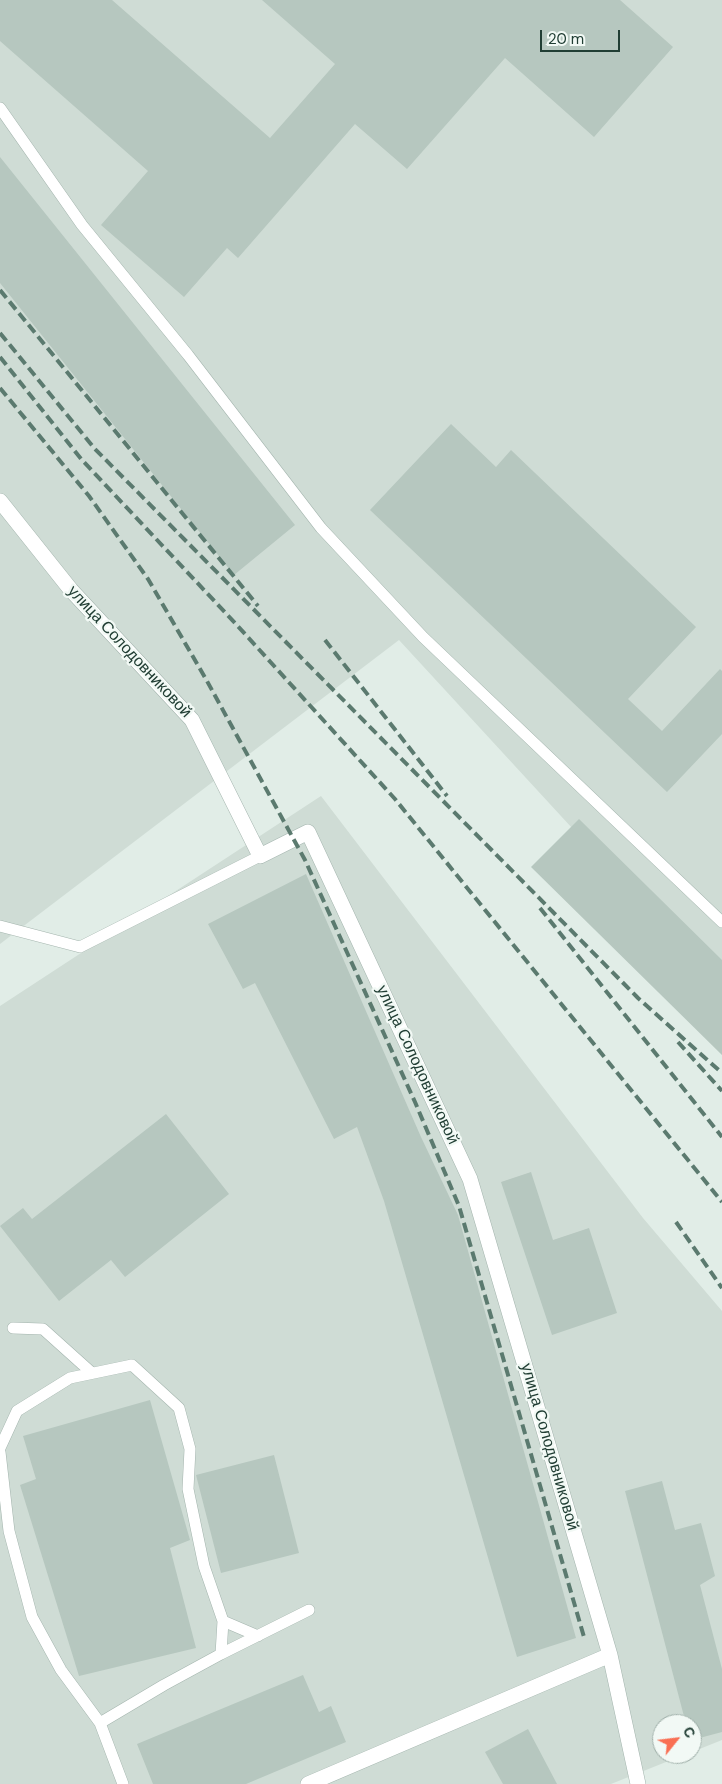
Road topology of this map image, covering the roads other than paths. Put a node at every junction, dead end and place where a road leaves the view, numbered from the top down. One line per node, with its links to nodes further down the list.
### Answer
1 (0, 108): 4 (lane)
2 (0, 501): 3 (street, улица Солодовниковой)
3 (260, 856): 5 (lane); 14 (street, улица Солодовниковой)
4 (722, 922)
5 (0, 926)
6 (13, 1328): 7 (lane)
7 (92, 1373): 8 (lane); 11 (lane)
8 (0, 1448)
9 (0, 1452): 15 (lane)
10 (309, 1610): 12 (lane)
11 (223, 1621): 12 (lane); 13 (lane)
12 (258, 1636): 13 (lane)
13 (221, 1654): 15 (lane)
14 (610, 1655): 17 (street); 18 (street, улица Солодовниковой)
15 (100, 1723): 16 (lane)
16 (123, 1784)
17 (308, 1784)
18 (638, 1784)

